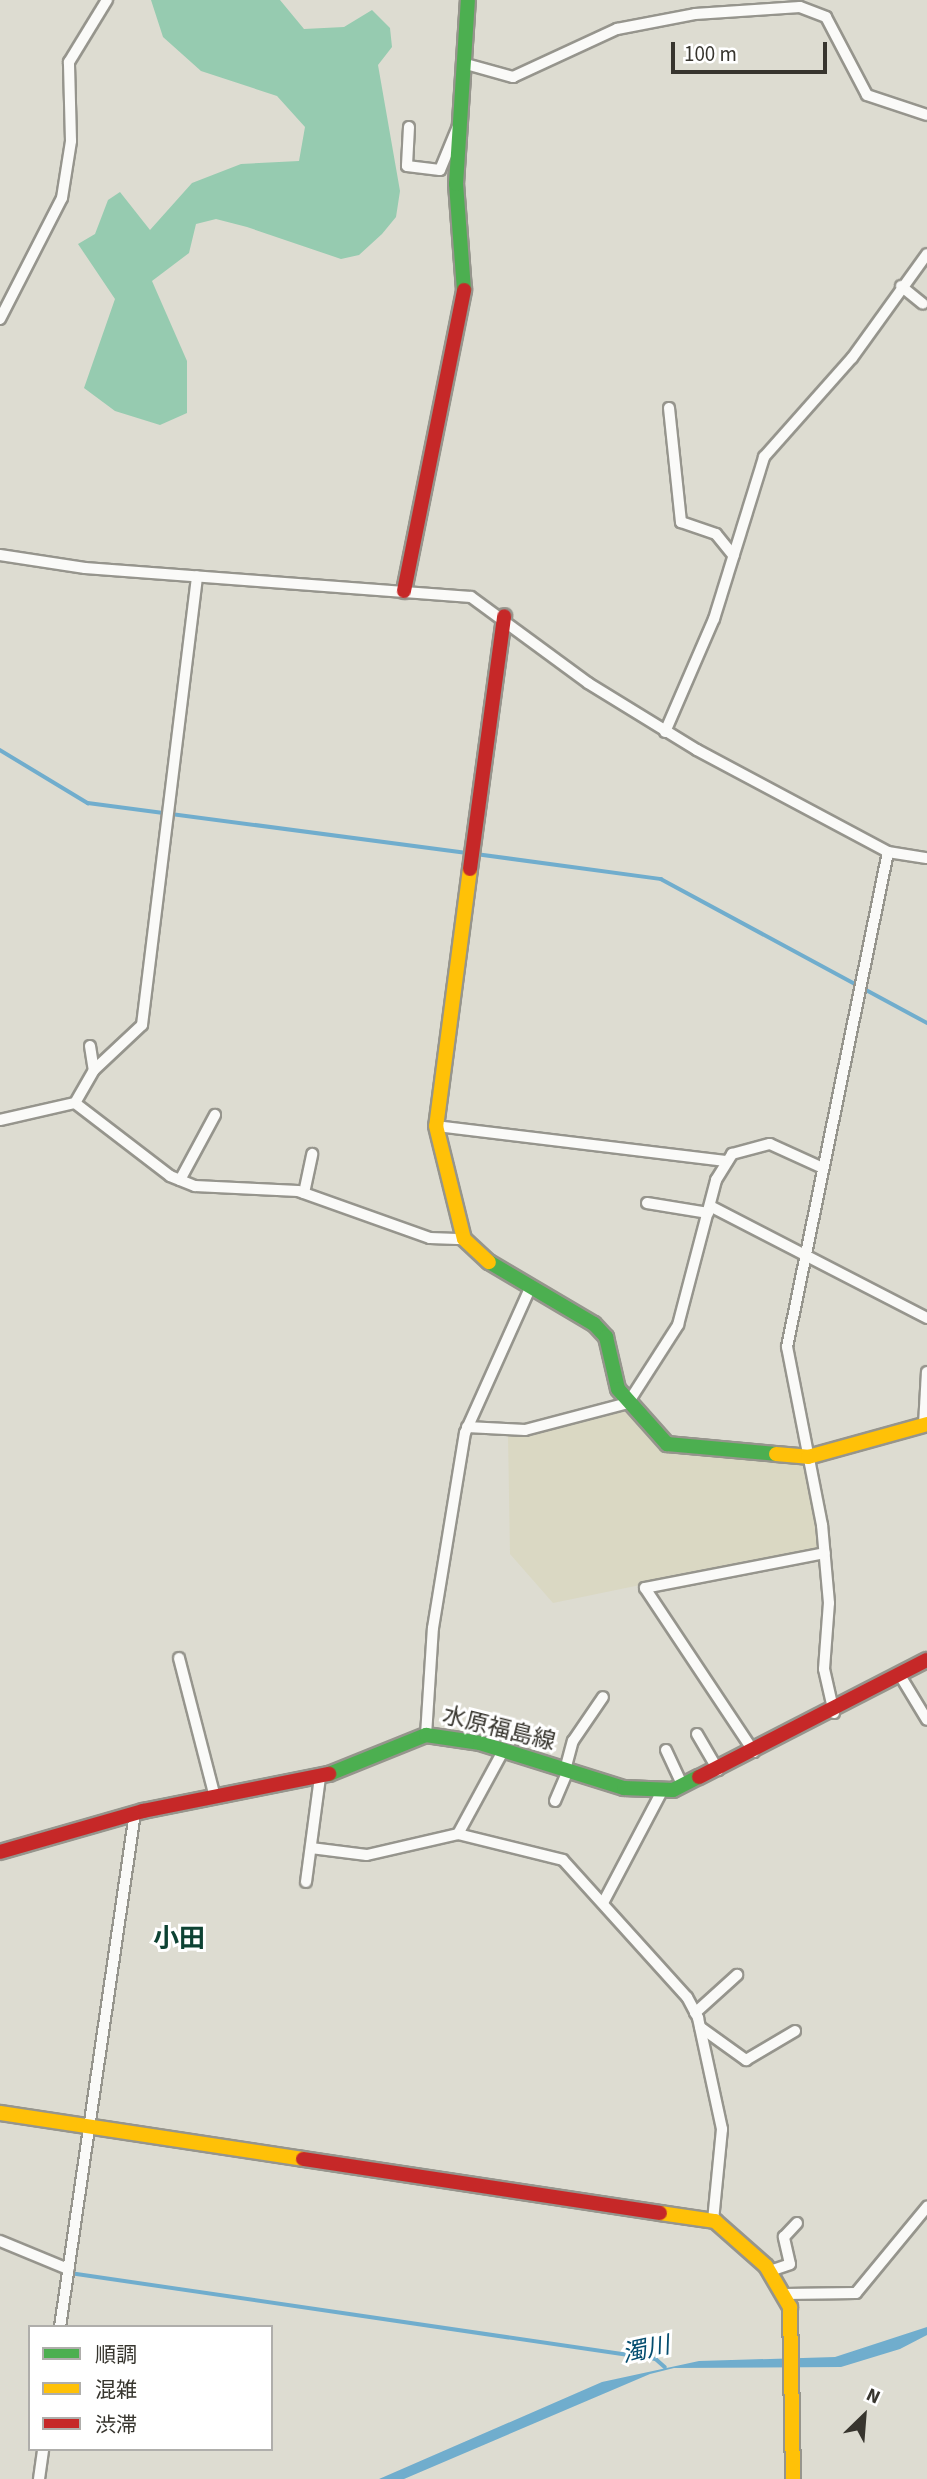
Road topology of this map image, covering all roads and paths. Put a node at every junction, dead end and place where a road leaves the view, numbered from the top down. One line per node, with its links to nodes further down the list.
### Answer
1 (107, 0): 10 (street)
2 (468, 0): 3 (street)
3 (466, 64): 4 (street); 5 (street)
4 (927, 115)
5 (459, 124): 6 (street); 15 (street)
6 (410, 127)
7 (927, 254): 8 (street)
8 (901, 286): 9 (street); 13 (street)
9 (923, 304)
10 (0, 319)
11 (669, 408): 13 (street)
12 (0, 555): 14 (street)
13 (734, 556): 17 (street)
14 (197, 576): 15 (street); 21 (street)
15 (404, 591): 16 (street)
16 (504, 616): 17 (street); 25 (street)
17 (665, 732): 18 (street)
18 (888, 852): 19 (street); 28 (street)
19 (927, 858)
20 (90, 1046): 21 (street)
21 (94, 1070): 22 (street)
22 (75, 1103): 24 (street); 29 (street)
23 (215, 1115): 29 (street)
24 (0, 1120)
25 (436, 1126): 27 (street); 33 (street)
26 (312, 1154): 30 (street)
27 (727, 1161): 28 (street); 32 (street)
28 (823, 1168): 34 (street)
29 (180, 1180): 30 (street)
30 (304, 1193): 33 (street)
31 (647, 1203): 32 (street)
32 (709, 1209): 34 (street); 38 (street)
33 (464, 1239): 35 (street)
34 (810, 1256): 36 (street); 41 (street)
35 (531, 1286): 38 (street); 40 (street)
36 (927, 1318)
37 (927, 1372): 39 (street)
38 (628, 1403): 40 (street); 41 (street)
39 (926, 1424): 41 (street)
40 (467, 1427): 50 (street)
41 (808, 1457): 42 (street)
42 (825, 1553): 47 (street); 53 (street)
43 (179, 1658): 59 (street)
44 (927, 1660): 45 (street, 水原福島線)
45 (901, 1677): 47 (street, 水原福島線); 48 (street)
46 (603, 1697): 54 (street)
47 (834, 1713): 53 (street, 水原福島線)
48 (927, 1720)
49 (698, 1734): 55 (street)
50 (426, 1735): 52 (street, 水原福島線); 56 (street, 水原福島線)
51 (666, 1750): 57 (street)
52 (503, 1751): 54 (street, 水原福島線); 62 (street)
53 (754, 1752): 55 (street, 水原福島線)
54 (566, 1770): 58 (street, 水原福島線); 60 (street)
55 (718, 1770): 57 (street, 水原福島線)
56 (320, 1777): 59 (street, 水原福島線); 63 (street)
57 (683, 1786): 58 (street, 水原福島線)
58 (662, 1791): 66 (street)
59 (215, 1797): 61 (street, 水原福島線)
60 (555, 1801)
61 (135, 1813): 64 (street, 水原福島線); 72 (street)
62 (457, 1834): 63 (street); 66 (street)
63 (311, 1848): 65 (street)
64 (0, 1852)
65 (306, 1882)
66 (603, 1903): 68 (street)
67 (737, 1975): 68 (street)
68 (695, 2013): 69 (street)
69 (701, 2027): 70 (street); 74 (street)
70 (795, 2031)
71 (0, 2113): 72 (street)
72 (89, 2128): 74 (street); 77 (street)
73 (927, 2207): 79 (street)
74 (713, 2220): 78 (street)
75 (797, 2223): 78 (street)
76 (0, 2241): 77 (street)
77 (68, 2269): 80 (street)
78 (769, 2271): 79 (street)
79 (785, 2294): 83 (street)
80 (60, 2325)
81 (43, 2451): 82 (street)
82 (39, 2479)
83 (793, 2479)

